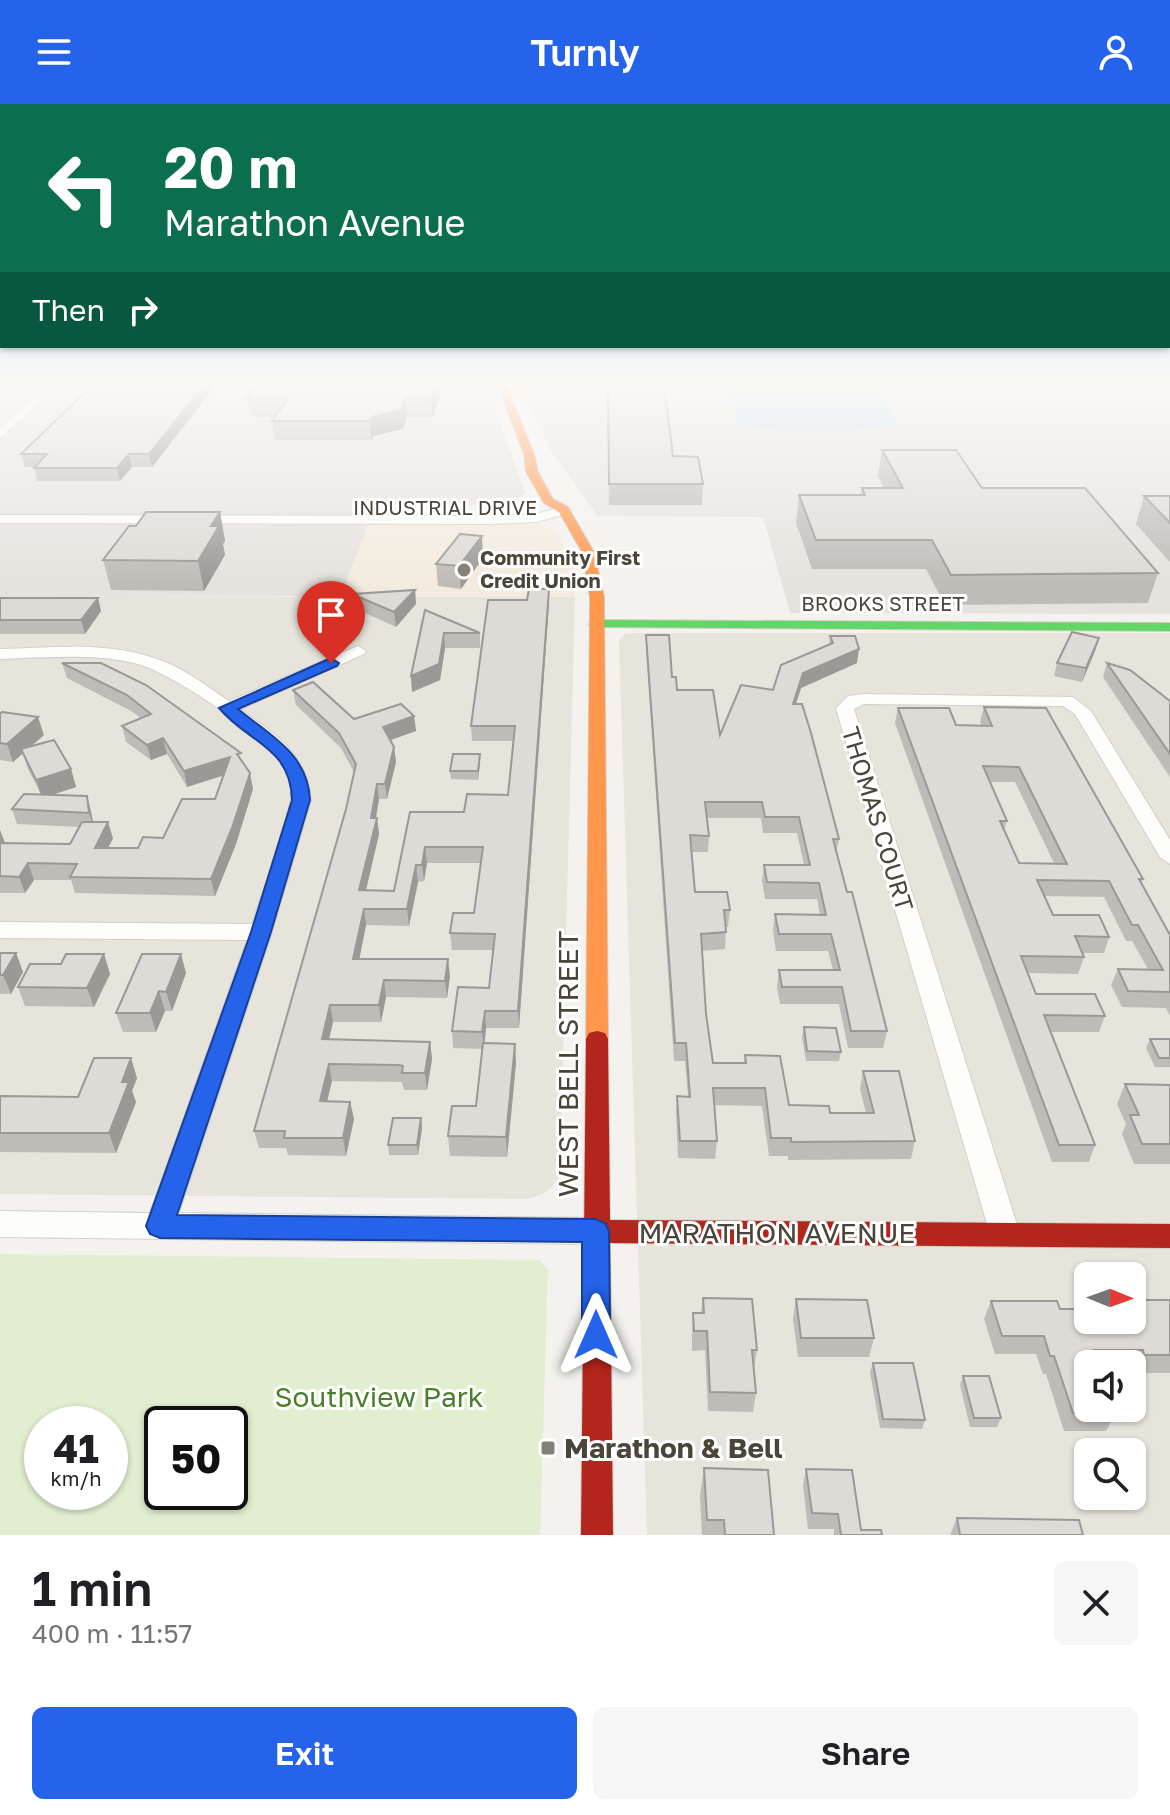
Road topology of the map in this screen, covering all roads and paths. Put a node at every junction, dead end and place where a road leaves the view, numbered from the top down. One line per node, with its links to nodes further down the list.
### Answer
1 (528, 451): 3 (main road)
2 (0, 507): 3 (street, INDUSTRIAL DRIVE)
3 (564, 510): 4 (street, INDUSTRIAL DRIVE); 5 (main road)
4 (0, 519)
5 (596, 624): 6 (main road, BROOKS STREET); 15 (main road, WEST BELL STREET)
6 (1170, 627)
7 (358, 651): 9 (street)
8 (0, 654): 9 (street)
9 (227, 708): 12 (street)
10 (1170, 857): 16 (street, THOMAS COURT)
11 (0, 930): 12 (street)
12 (261, 932): 14 (street)
13 (0, 1224): 14 (street, MARATHON AVENUE)
14 (160, 1226): 15 (street, MARATHON AVENUE)
15 (595, 1231): 16 (main road, MARATHON AVENUE); 18 (main road, WEST BELL STREET)
16 (1005, 1234): 17 (main road, MARATHON AVENUE)
17 (1170, 1236)
18 (597, 1535)

